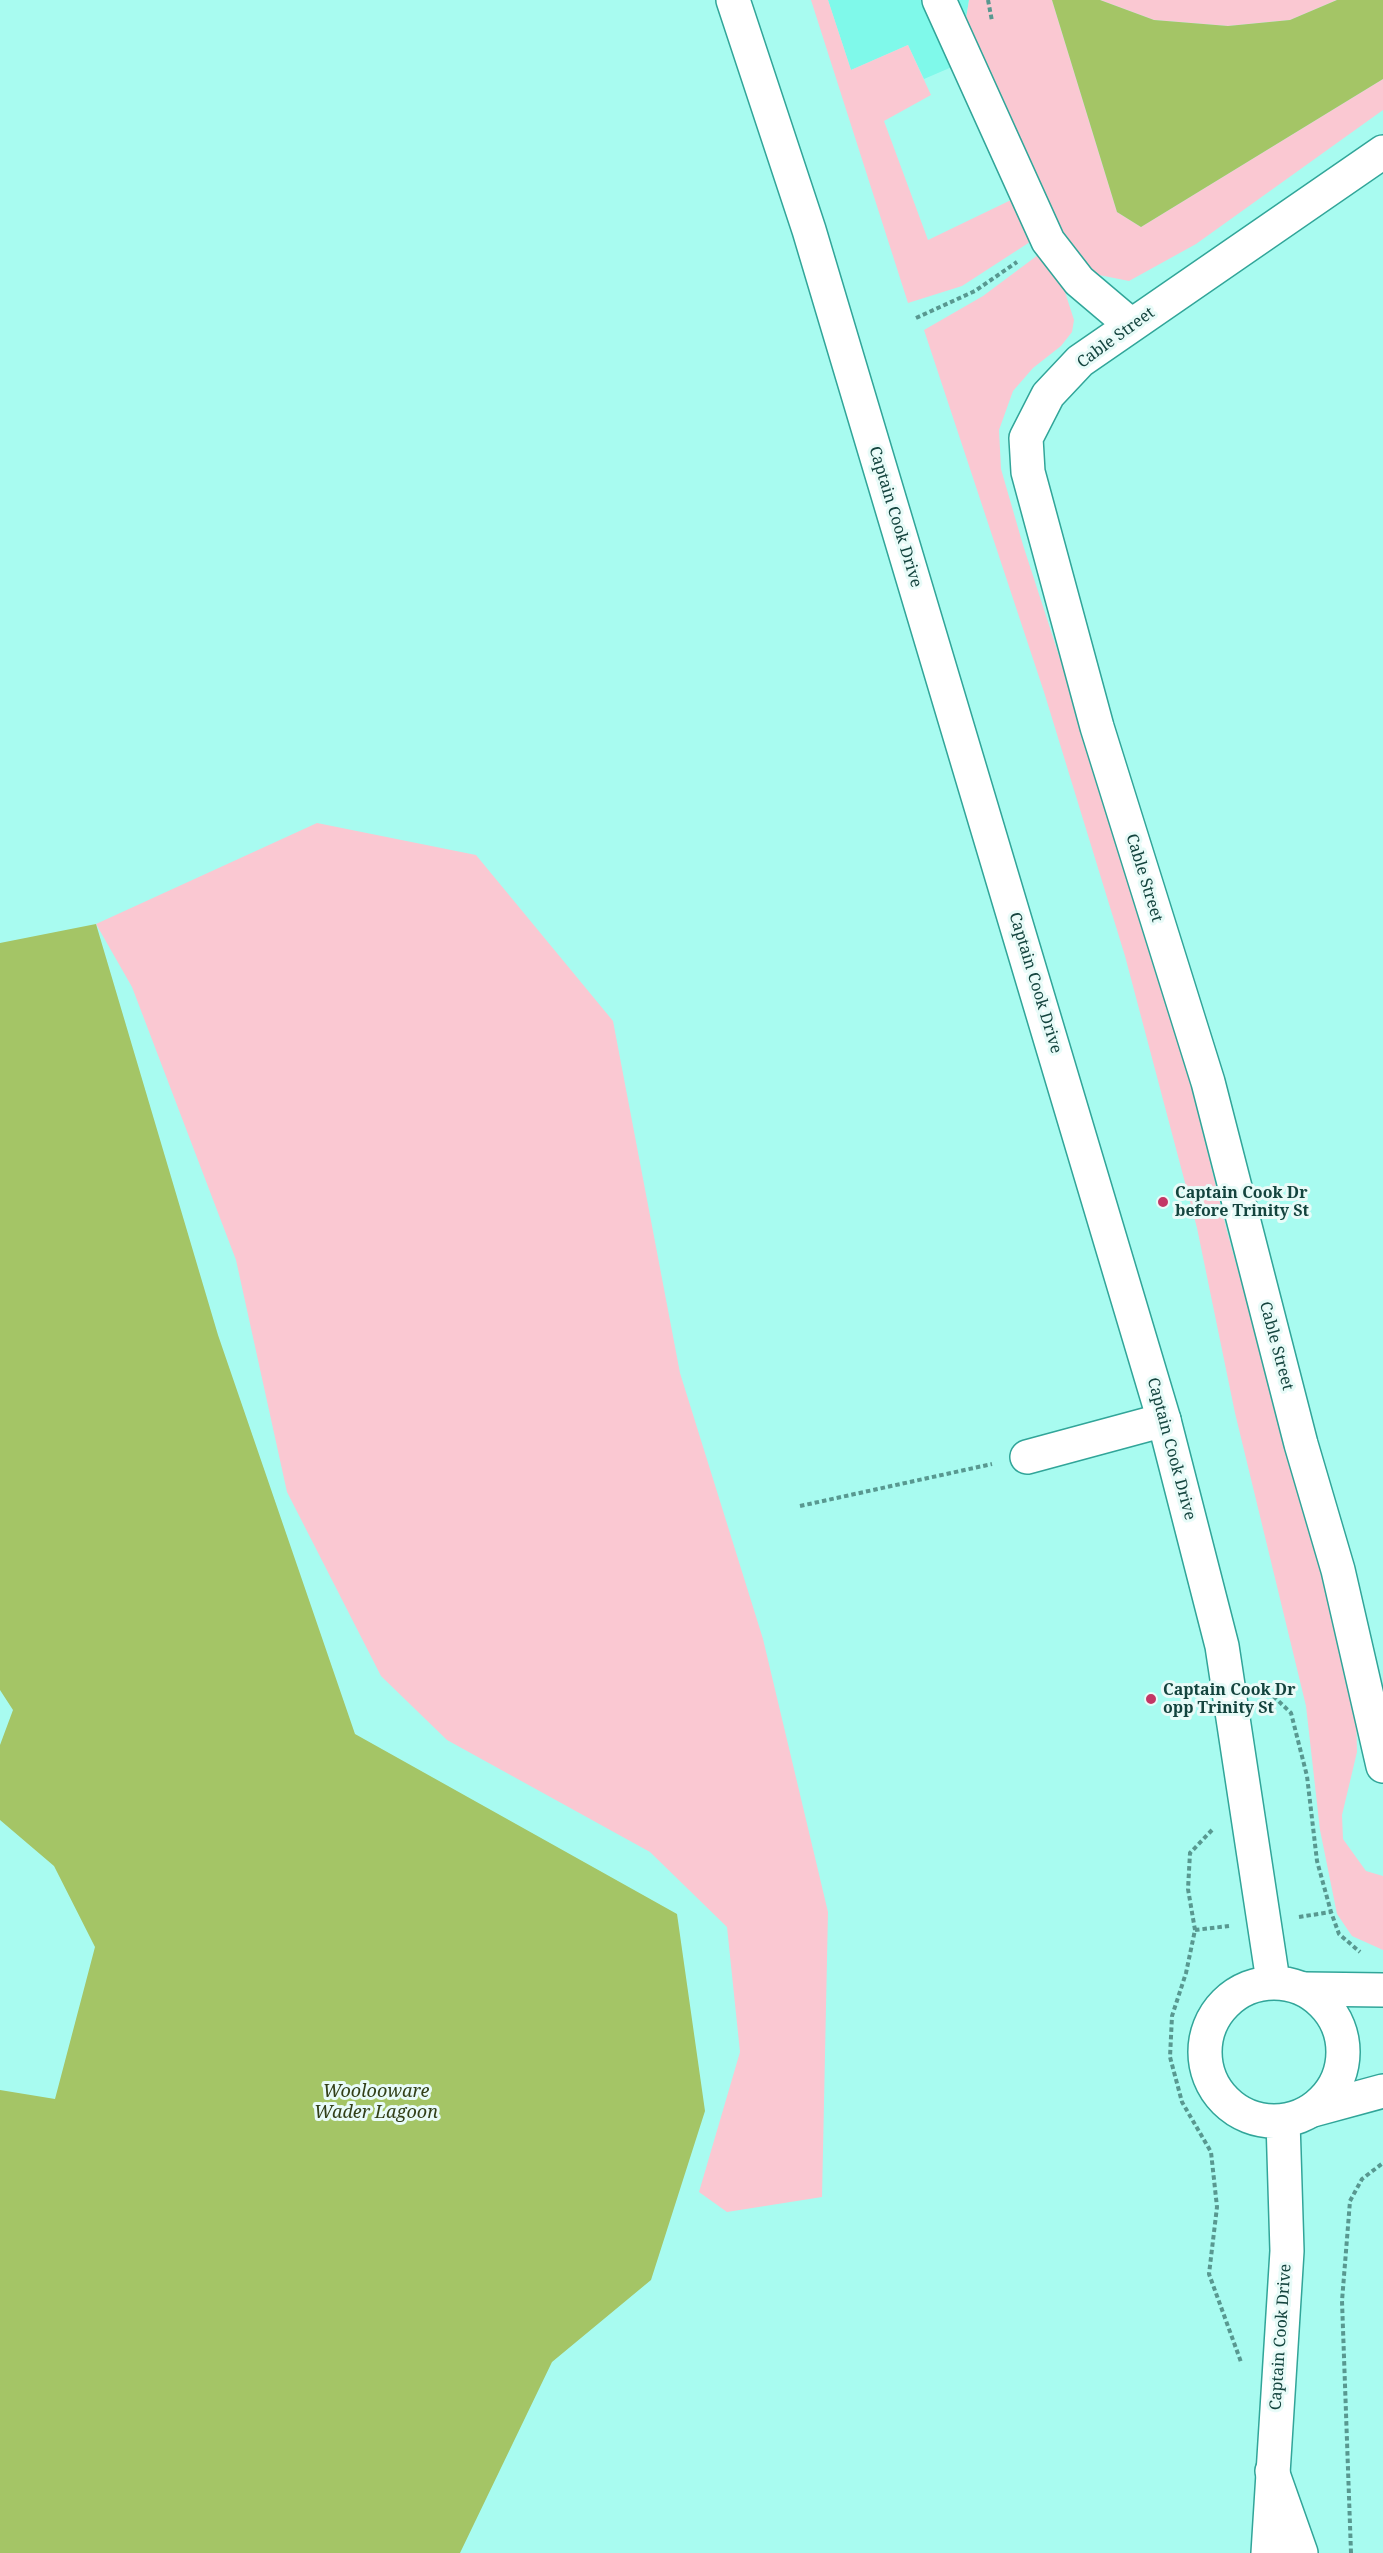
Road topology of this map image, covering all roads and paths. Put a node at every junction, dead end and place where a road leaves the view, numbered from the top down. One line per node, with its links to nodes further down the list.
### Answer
1 (733, 0): 7 (main road, Captain Cook Drive)
2 (939, 0): 4 (main road)
3 (1383, 152): 6 (main road, Cable Street)
4 (1048, 241): 5 (path); 6 (main road)
5 (916, 318)
6 (1131, 325): 11 (main road, Cable Street)
7 (1164, 1420): 8 (main road); 12 (main road, Captain Cook Drive)
8 (1028, 1457): 9 (path)
9 (800, 1506)
10 (1291, 1713): 13 (path)
11 (1383, 1766)
12 (1245, 1794): 14 (main road, Captain Cook Drive); 20 (path)
13 (1364, 1955)
14 (1273, 1982): 15 (main road); 18 (main road)
15 (1305, 1989): 16 (main road); 18 (main road)
16 (1383, 1990)
17 (1383, 2091): 18 (main road)
18 (1298, 2115): 21 (main road, Captain Cook Drive)
19 (1383, 2163): 24 (path)
20 (1245, 2373)
21 (1272, 2469): 22 (main road, Captain Cook Drive); 23 (main road)
22 (1268, 2553)
23 (1301, 2553)
24 (1351, 2553)

